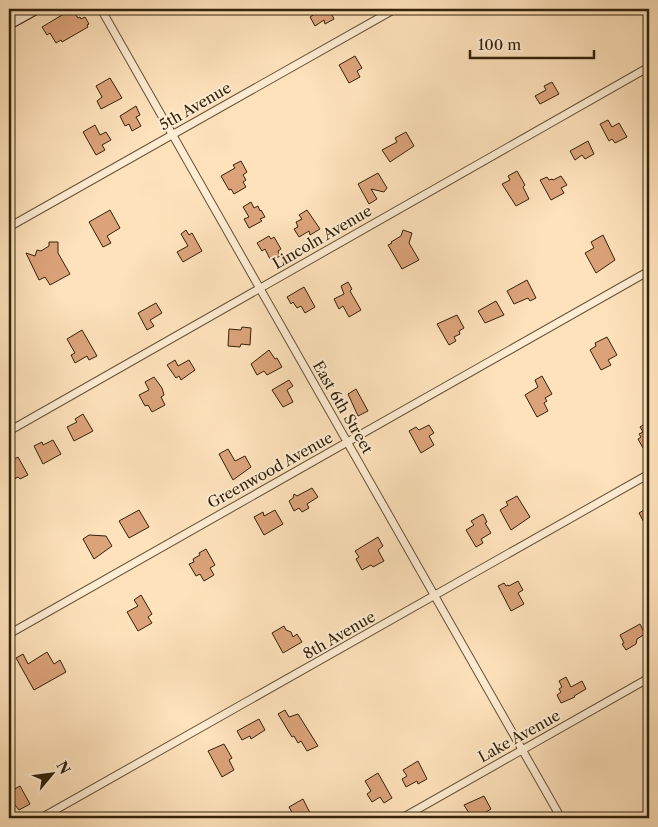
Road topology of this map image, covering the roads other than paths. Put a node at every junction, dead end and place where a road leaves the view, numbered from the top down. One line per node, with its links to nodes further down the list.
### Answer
1 (36, 9): 4 (street)
2 (101, 9): 6 (street, East 6th Street)
3 (395, 9): 6 (street, 5th Avenue)
4 (9, 24)
5 (649, 67): 9 (street, Lincoln Avenue)
6 (172, 135): 7 (street, 5th Avenue); 9 (street, East 6th Street)
7 (9, 227)
8 (649, 271): 11 (street, Greenwood Avenue)
9 (260, 289): 10 (street, Lincoln Avenue); 11 (street, East 6th Street)
10 (9, 430)
11 (347, 443): 13 (street, East 6th Street); 14 (street, Greenwood Avenue)
12 (649, 474): 13 (street, 8th Avenue)
13 (434, 596): 16 (street, East 6th Street); 17 (street, 8th Avenue)
14 (9, 634)
15 (649, 678): 16 (street, Lake Avenue)
16 (522, 750): 18 (street, Lake Avenue); 19 (street, East 6th Street)
17 (41, 818)
18 (402, 818)
19 (561, 818)

